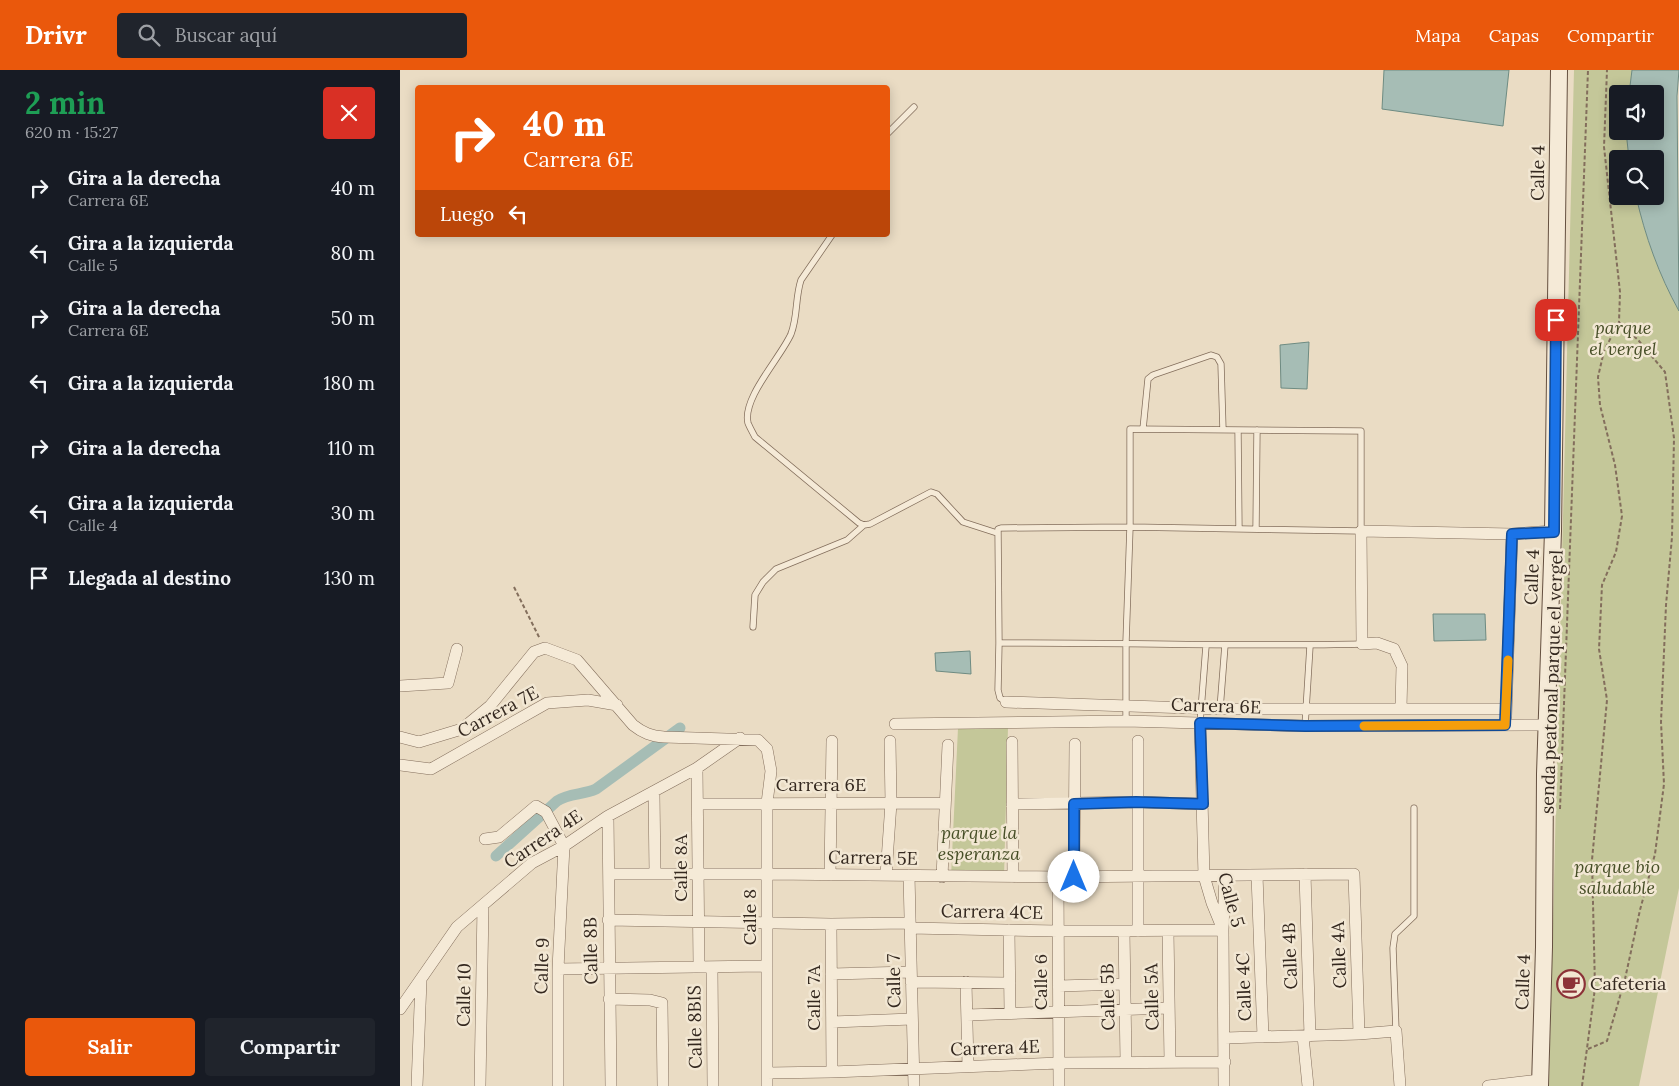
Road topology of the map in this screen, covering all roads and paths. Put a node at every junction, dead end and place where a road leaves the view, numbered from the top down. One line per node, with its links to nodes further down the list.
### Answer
1 (1559, 70): 17 (street, Calle 4)
2 (1588, 70): 76 (path, senda peatonal parque el vergel)
3 (1607, 70): 7 (path)
4 (914, 107): 5 (lane)
5 (890, 131)
6 (831, 237): 12 (lane)
7 (1619, 322): 134 (path); 134 (path)
8 (1143, 429): 9 (lane); 9 (lane); 13 (lane)
9 (1223, 430): 10 (lane)
10 (1238, 430): 11 (lane); 14 (lane)
11 (1257, 430): 15 (lane); 16 (lane)
12 (864, 525): 18 (lane); 21 (lane)
13 (1130, 527): 14 (lane); 18 (lane); 23 (lane)
14 (1238, 529): 15 (lane)
15 (1256, 529): 16 (lane)
16 (1361, 531): 19 (street); 24 (street)
17 (1554, 532): 19 (street); 50 (street, Calle 4)
18 (997, 533): 22 (lane)
19 (1512, 534): 42 (street)
20 (514, 587): 28 (path)
21 (753, 627)
22 (999, 642): 23 (lane); 31 (lane)
23 (1126, 642): 26 (lane); 35 (lane)
24 (1362, 644): 27 (lane); 40 (street)
25 (1225, 645): 26 (lane); 27 (lane); 37 (lane)
26 (1206, 646): 36 (lane)
27 (1310, 646): 38 (lane)
28 (545, 648): 32 (street); 54 (street)
29 (457, 649): 30 (street)
30 (400, 686)
31 (1006, 702): 33 (street, Carrera 6E)
32 (617, 705): 55 (street); 62 (street, Carrera 7E)
33 (1052, 705): 34 (street, Carrera 6E); 43 (street)
34 (1090, 706): 35 (street, Carrera 6E); 44 (street)
35 (1126, 706): 36 (street, Carrera 6E); 45 (lane)
36 (1200, 708): 37 (street, Carrera 6E); 46 (lane)
37 (1220, 708): 38 (street, Carrera 6E); 48 (street)
38 (1306, 708): 39 (street, Carrera 6E); 51 (lane)
39 (1386, 708): 40 (street, Carrera 6E); 52 (street)
40 (1401, 708): 41 (street, Carrera 6E)
41 (1447, 708): 42 (street, Carrera 6E); 53 (street)
42 (1506, 709): 49 (street)
43 (1052, 721): 44 (street, Carrera 6E); 47 (street, Carrera 6E)
44 (1089, 721): 45 (street, Carrera 6E)
45 (1126, 721): 46 (street, Carrera 6E)
46 (1200, 723): 48 (street, Carrera 6E); 73 (street, Calle 5)
47 (895, 724)
48 (1221, 724): 51 (street, Carrera 6E)
49 (1505, 725): 50 (street, Carrera 6E); 53 (street, Carrera 6E)
50 (1547, 725): 143 (street, Calle 4)
51 (1305, 726): 52 (street, Carrera 6E)
52 (1386, 726): 53 (street, Carrera 6E)
53 (1446, 726)
54 (400, 737)
55 (740, 738): 63 (street, Carrera 4E); 66 (street, Calle 8)
56 (832, 741): 67 (street)
57 (1138, 741): 65 (street)
58 (890, 742): 68 (street)
59 (1012, 742): 71 (street)
60 (1075, 744): 72 (street)
61 (948, 745): 69 (street)
62 (400, 765)
63 (697, 768): 64 (street, Carrera 4E); 70 (street, Calle 8A)
64 (654, 793): 75 (street, Carrera 4E); 80 (street)
65 (1136, 802): 72 (street); 73 (street); 94 (street)
66 (767, 803): 67 (street, Carrera 6E); 70 (street, Carrera 6E); 81 (street, Calle 8)
67 (831, 803): 68 (street, Carrera 6E); 85 (street)
68 (891, 803): 69 (street, Carrera 6E); 86 (street)
69 (944, 803): 91 (street)
70 (698, 804): 84 (street, Calle 8A)
71 (1012, 804): 72 (street); 92 (street)
72 (1074, 804): 93 (street)
73 (1203, 804): 89 (street, Calle 5)
74 (1414, 808): 129 (lane)
75 (608, 816): 78 (street, Carrera 4E); 79 (street, Calle 8B)
76 (1559, 817)
77 (485, 839): 78 (street)
78 (564, 846): 96 (street, Carrera 4E); 112 (street, Calle 9)
79 (609, 874): 80 (street, Carrera 5E); 97 (street, Calle 8B)
80 (655, 874): 84 (street, Carrera 5E)
81 (768, 874): 84 (street, Carrera 5E); 85 (street, Carrera 5E); 99 (street, Calle 8)
82 (1305, 874): 83 (street, Carrera 5E); 88 (street, Carrera 5E); 131 (street, Calle 4B)
83 (1354, 874): 130 (street, Calle 4A)
84 (700, 875): 98 (street, Calle 8A)
85 (830, 875): 86 (street, Carrera 5E)
86 (886, 875): 87 (street, Carrera 5E)
87 (908, 875): 91 (street, Carrera 5E); 101 (street, Calle 7)
88 (1257, 875): 90 (street, Carrera 5E); 132 (street, Calle 4C)
89 (1204, 876): 90 (street, Carrera 5E); 94 (street, Carrera 5E); 103 (street, Calle 5)
90 (1225, 876): 103 (street)
91 (942, 877): 92 (street, Carrera 5E)
92 (1013, 877): 95 (street, Carrera 5E)
93 (1074, 877): 94 (street, Carrera 5E); 95 (street, Carrera 5E)
94 (1137, 877): 106 (street)
95 (1058, 878): 104 (street, Calle 6)
96 (483, 905): 115 (street, Carrera 4E); 145 (street, Calle 10)
97 (608, 920): 98 (street, Carrera 4CE); 111 (street, Calle 8B)
98 (699, 921): 99 (street, Carrera 4CE); 109 (street, Calle 8A)
99 (767, 922): 100 (street, Carrera 4CE); 108 (street, Calle 8)
100 (831, 924): 101 (street, Carrera 4CE); 113 (street, Calle 7A)
101 (910, 926): 102 (street, Carrera 4CE); 114 (street, Calle 7)
102 (1008, 930): 104 (street, Carrera 4CE); 117 (street)
103 (1224, 930): 107 (street, Carrera 4CE); 133 (street, Calle 5)
104 (1058, 931): 105 (street, Carrera 4CE); 119 (street, Calle 6)
105 (1124, 931): 106 (street, Carrera 4CE); 118 (street, Calle 5B)
106 (1138, 931): 107 (street, Carrera 4CE)
107 (1168, 931): 121 (street, Calle 5A)
108 (767, 966): 110 (street); 142 (street, Calle 8)
109 (700, 967): 110 (street); 111 (street)
110 (712, 967): 149 (street, Calle 8BIS)
111 (609, 968): 112 (street); 120 (street, Calle 8B)
112 (558, 969): 146 (street, Calle 9)
113 (831, 974): 114 (street); 128 (street, Calle 7A)
114 (911, 977): 116 (street); 127 (street, Calle 7)
115 (422, 980): 122 (street, Carrera 4E); 144 (street)
116 (966, 982): 117 (street); 126 (street)
117 (1010, 983): 125 (street)
118 (1125, 984): 119 (street); 123 (street, Calle 5B)
119 (1059, 986): 124 (street, Calle 6)
120 (609, 999): 147 (street, Calle 8B); 148 (street)
121 (1169, 1008): 123 (street); 136 (street, Calle 5A)
122 (400, 1009)
123 (1125, 1009): 124 (street); 135 (street, Calle 5B)
124 (1059, 1012): 125 (street); 138 (street, Calle 6)
125 (1010, 1013): 126 (street)
126 (967, 1015): 139 (street)
127 (912, 1019): 128 (street); 140 (street, Calle 7)
128 (832, 1022): 141 (street, Calle 7A)
129 (1396, 1032): 130 (street); 155 (street)
130 (1359, 1034): 131 (street)
131 (1306, 1036): 132 (street); 154 (street, Calle 4B)
132 (1263, 1037): 133 (street)
133 (1225, 1038): 137 (street, Calle 5)
134 (1587, 1049): 157 (path)
135 (1126, 1062): 136 (street, Carrera 4E); 138 (street, Carrera 4E)
136 (1170, 1062): 137 (street, Carrera 4E)
137 (1224, 1062): 153 (street, Calle 5)
138 (1059, 1063): 139 (street, Carrera 4E); 152 (street, Calle 6)
139 (968, 1066): 140 (street, Carrera 4E)
140 (914, 1069): 141 (street, Carrera 4E); 151 (street, Calle 7)
141 (832, 1072): 142 (street, Carrera 4E)
142 (767, 1073): 150 (street, Calle 8)
143 (1540, 1083): 156 (street)
144 (418, 1086)
145 (480, 1086)
146 (558, 1086)
147 (610, 1086)
148 (662, 1086)
149 (713, 1086)
150 (767, 1086)
151 (914, 1086)
152 (1059, 1086)
153 (1224, 1086)
154 (1308, 1086)
155 (1400, 1086)
156 (1488, 1086)
157 (1582, 1086)

